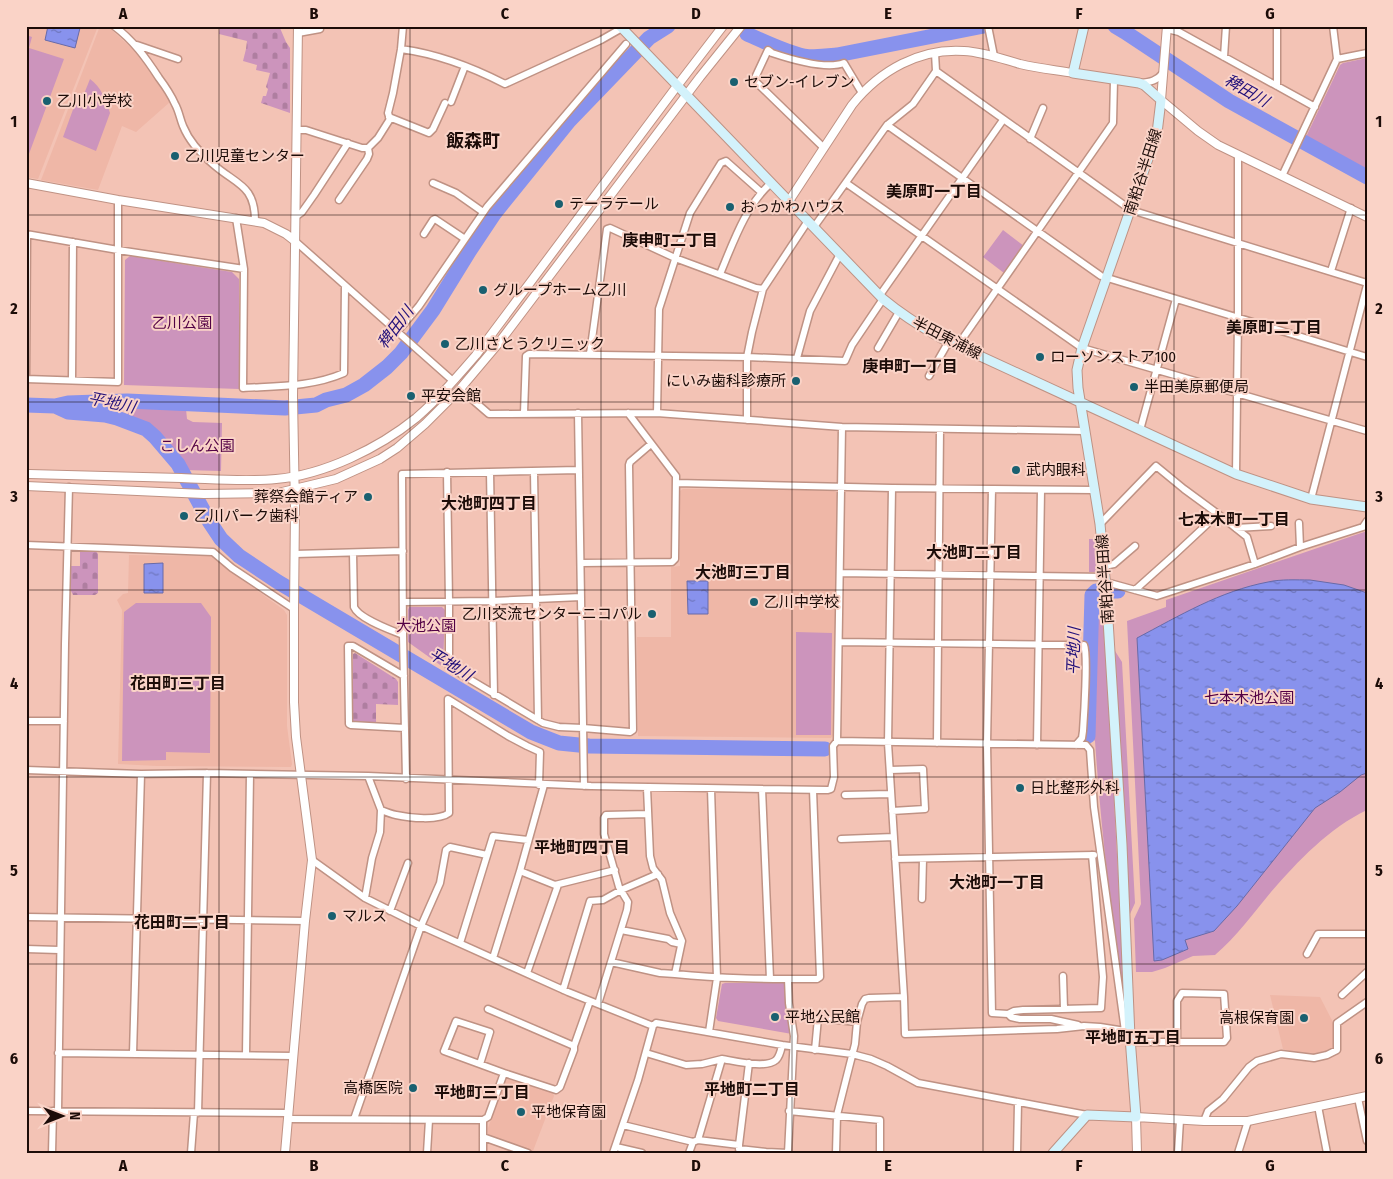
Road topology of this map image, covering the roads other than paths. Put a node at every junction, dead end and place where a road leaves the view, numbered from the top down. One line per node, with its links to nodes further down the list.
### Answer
1 (114, 26): 15 (street)
2 (403, 26): 16 (street)
3 (723, 26): 29 (street)
4 (741, 26): 32 (street)
5 (1083, 26): 26 (main road)
6 (1226, 26): 20 (street)
7 (1277, 26): 30 (street)
8 (1333, 26): 22 (street)
9 (621, 27): 14 (main road, 半田東浦線); 23 (street)
10 (1167, 28): 20 (street); 24 (street)
11 (320, 29): 13 (street)
12 (989, 29): 19 (street)
13 (298, 30): 39 (street)
14 (629, 41): 29 (main road, 半田東浦線); 58 (street)
15 (136, 45): 21 (street); 62 (street)
16 (401, 49): 23 (street); 36 (street)
17 (935, 53): 19 (street); 25 (street); 31 (street)
18 (1367, 53): 22 (street)
19 (994, 56): 26 (street)
20 (1224, 57): 30 (street)
21 (178, 59)
22 (1336, 59): 34 (street)
23 (466, 66): 36 (street)
24 (1164, 69): 28 (street); 33 (street)
25 (936, 71): 37 (street); 38 (street)
26 (1073, 73): 27 (main road)
27 (1114, 80): 28 (main road); 45 (street)
28 (1139, 83): 33 (main road)
29 (677, 86): 32 (main road, 半田東浦線); 101 (street)
30 (1277, 86): 34 (street)
31 (862, 93): 43 (street); 43 (street)
32 (687, 96): 51 (main road, 半田東浦線); 103 (street)
33 (1161, 100): 44 (street); 57 (main road, 南粕谷半田線)
34 (1314, 107): 46 (street)
35 (1043, 108): 40 (street)
36 (389, 117): 42 (street)
37 (1003, 120): 40 (street); 47 (street)
38 (887, 125): 47 (street); 48 (street)
39 (297, 130): 41 (street); 59 (street)
40 (1030, 139): 45 (street)
41 (348, 143): 42 (street); 59 (street)
42 (368, 148): 54 (street)
43 (824, 148): 55 (street)
44 (1238, 156): 46 (street); 71 (street)
45 (1078, 173): 57 (street); 64 (street)
46 (1282, 176): 56 (street)
47 (962, 178): 64 (street); 67 (street)
48 (846, 182): 63 (street); 67 (street)
49 (26, 183): 53 (street)
50 (433, 183): 58 (street)
51 (771, 183): 52 (street); 55 (main road, 半田東浦線)
52 (761, 192): 74 (street); 77 (street)
53 (118, 200): 61 (street); 72 (street)
54 (339, 200)
55 (789, 201): 63 (main road, 半田東浦線)
56 (1351, 208): 60 (street); 76 (street)
57 (1131, 210): 71 (street); 78 (main road, 南粕谷半田線)
58 (483, 212): 68 (street)
59 (295, 217): 70 (street)
60 (1367, 217)
61 (236, 218): 62 (street); 75 (street)
62 (255, 221): 70 (street)
63 (811, 224): 73 (main road, 半田東浦線); 82 (street)
64 (1038, 231): 78 (street); 81 (street)
65 (26, 234): 69 (street); 99 (street)
66 (424, 234): 68 (street)
67 (922, 235): 81 (street); 83 (street)
68 (465, 239): 87 (street)
69 (72, 242): 72 (street); 100 (street)
70 (295, 242): 80 (street); 102 (street)
71 (1238, 243): 76 (street); 86 (street)
72 (118, 250): 75 (street); 100 (street)
73 (840, 254): 83 (main road, 半田東浦線); 96 (street)
74 (675, 258): 77 (street); 92 (street); 93 (street)
75 (244, 269): 102 (street)
76 (1331, 271): 79 (street)
77 (720, 274): 82 (street)
78 (1107, 278): 84 (street); 90 (main road, 南粕谷半田線)
79 (1367, 284): 91 (street)
80 (345, 286): 87 (street); 102 (street)
81 (997, 288): 88 (street); 90 (street)
82 (763, 289): 94 (street)
83 (881, 297): 85 (main road, 半田東浦線); 96 (street)
84 (1176, 299): 86 (street); 97 (street)
85 (899, 312): 88 (main road, 半田東浦線); 89 (street)
86 (1238, 319): 91 (street); 104 (street)
87 (399, 334): 101 (street)
88 (954, 343): 98 (street); 105 (main road, 半田東浦線)
89 (878, 348)
90 (1082, 348): 97 (street); 105 (main road, 南粕谷半田線)
91 (1350, 352): 95 (street); 111 (street)
92 (590, 354): 93 (street); 106 (street)
93 (658, 356): 94 (street); 108 (street)
94 (747, 357): 96 (street); 110 (street)
95 (1367, 357)
96 (796, 358)
97 (1157, 370): 104 (street); 114 (street)
98 (929, 376)
99 (26, 379): 100 (street)
100 (72, 380)
101 (453, 381): 124 (street)
102 (293, 385): 124 (street)
103 (460, 389): 106 (street); 132 (street)
104 (1238, 394): 111 (street); 123 (street)
105 (1080, 402): 114 (main road, 半田東浦線); 115 (main road, 南粕谷半田線)
106 (524, 413): 109 (street)
107 (628, 413): 108 (street); 109 (street); 117 (street)
108 (657, 413): 110 (street)
109 (578, 414): 118 (street)
110 (747, 420): 112 (street)
111 (1332, 420): 116 (street); 135 (street)
112 (842, 428): 113 (street); 128 (street)
113 (940, 429): 115 (street); 130 (street)
114 (1140, 430): 123 (main road, 半田東浦線)
115 (1085, 431): 134 (main road, 南粕谷半田線)
116 (1367, 431)
117 (652, 444): 125 (street); 150 (street)
118 (579, 470): 121 (street); 151 (street)
119 (447, 472): 120 (street); 147 (street); 164 (street)
120 (490, 472): 121 (street); 163 (street)
121 (534, 472): 162 (street)
122 (26, 474): 124 (street)
123 (1236, 474): 135 (main road, 半田東浦線)
124 (294, 476): 132 (street)
125 (676, 483): 128 (street); 150 (street)
126 (26, 486): 127 (street)
127 (70, 487): 132 (street); 145 (street)
128 (841, 487): 129 (street); 154 (street)
129 (892, 488): 130 (street); 155 (street)
130 (940, 488): 131 (street); 156 (street)
131 (992, 489): 133 (street); 157 (street)
132 (295, 490): 149 (street)
133 (1041, 490): 134 (street); 158 (street)
134 (1094, 490): 140 (main road, 南粕谷半田線)
135 (1311, 499): 136 (main road, 半田東浦線)
136 (1367, 507)
137 (1218, 514): 140 (street); 142 (street); 160 (street)
138 (1367, 521): 146 (street)
139 (1299, 523): 146 (street)
140 (1100, 524): 153 (main road, 南粕谷半田線)
141 (1271, 526): 142 (street)
142 (1236, 528): 152 (street)
143 (26, 545): 145 (street)
144 (1135, 546): 153 (street)
145 (68, 547): 166 (street); 177 (street)
146 (1300, 547): 152 (street)
147 (403, 551): 148 (street); 165 (street)
148 (353, 553): 149 (street); 167 (street)
149 (295, 554): 166 (street)
150 (630, 562): 151 (street); 179 (street)
151 (581, 563): 161 (street)
152 (1256, 564): 160 (street)
153 (1104, 566): 159 (main road, 南粕谷半田線)
154 (840, 573): 155 (street); 168 (street)
155 (891, 574): 156 (street); 169 (street)
156 (938, 574): 157 (street); 170 (street)
157 (990, 575): 158 (street); 171 (street)
158 (1041, 576): 159 (street); 172 (street)
159 (1106, 585): 160 (street); 262 (main road, 南粕谷半田線)
160 (1135, 590)
161 (581, 598): 162 (street); 179 (street)
162 (536, 599): 163 (street); 175 (street)
163 (493, 600): 164 (street); 174 (street)
164 (449, 601): 165 (street); 174 (street)
165 (403, 602): 167 (street)
166 (294, 609): 192 (street)
167 (403, 635): 173 (street)
168 (839, 642): 169 (street); 180 (street)
169 (889, 642): 170 (street); 181 (street)
170 (939, 644): 171 (street); 182 (street)
171 (990, 645): 172 (street); 183 (street)
172 (1039, 646): 184 (street); 185 (street)
173 (404, 676): 178 (street); 178 (street)
174 (494, 695): 175 (street)
175 (538, 720): 179 (street)
176 (26, 721): 177 (street)
177 (64, 721): 187 (street)
178 (405, 728): 194 (street)
179 (583, 728): 197 (street)
180 (837, 741): 181 (street); 201 (street)
181 (888, 743): 182 (street); 188 (street)
182 (937, 743): 183 (street)
183 (987, 744): 184 (street); 213 (street)
184 (1037, 745): 185 (street)
185 (1076, 745): 212 (street)
186 (26, 770): 187 (street)
187 (63, 770): 190 (street); 227 (street)
188 (890, 770): 202 (street); 205 (street)
189 (207, 773): 190 (street); 191 (street); 229 (street)
190 (141, 774): 228 (street)
191 (250, 774): 192 (street); 230 (street)
192 (301, 775): 193 (street); 216 (street)
193 (368, 776): 194 (street); 204 (street)
194 (406, 779): 195 (street)
195 (449, 780): 196 (street); 196 (street); 204 (street)
196 (542, 785): 197 (street); 209 (street)
197 (584, 786): 198 (street)
198 (647, 788): 199 (street); 206 (street)
199 (711, 789): 200 (street); 246 (street)
200 (762, 789): 201 (street); 247 (street)
201 (812, 790): 248 (street)
202 (891, 794): 203 (street); 205 (street)
203 (845, 795)
204 (381, 810): 223 (street)
205 (892, 811): 207 (street)
206 (648, 814): 218 (street); 220 (street)
207 (894, 837): 208 (street); 214 (street)
208 (841, 839)
209 (528, 840): 210 (street); 219 (street)
210 (487, 855): 232 (street); 235 (street)
211 (1092, 855): 212 (street); 213 (street); 256 (street)
212 (1100, 855): 262 (street)
213 (989, 857): 215 (street); 257 (street)
214 (895, 859): 215 (street); 251 (street)
215 (922, 859): 224 (street)
216 (312, 860): 223 (street); 231 (street)
217 (408, 864): 225 (street)
218 (615, 870): 221 (street); 222 (street)
219 (520, 871): 221 (street); 240 (street)
220 (658, 874): 222 (street); 236 (street)
221 (558, 885): 243 (street)
222 (621, 890): 233 (street); 249 (street)
223 (365, 898): 225 (street)
224 (922, 899)
225 (390, 910): 232 (street)
226 (26, 917): 227 (street)
227 (60, 918): 228 (street); 238 (street)
228 (136, 919): 229 (street); 270 (street)
229 (203, 920): 230 (street); 271 (street)
230 (248, 921): 231 (street); 273 (street)
231 (305, 922): 274 (street)
232 (421, 926): 235 (street); 291 (street)
233 (621, 930): 236 (street); 241 (street)
234 (1367, 934): 239 (street)
235 (460, 943): 240 (street)
236 (681, 944): 244 (street)
237 (26, 949): 238 (street)
238 (60, 950): 268 (street)
239 (1307, 954)
240 (493, 958): 243 (street)
241 (612, 962): 244 (street); 254 (street)
242 (1367, 972): 250 (street)
243 (527, 973): 249 (street)
244 (675, 974): 246 (street)
245 (1063, 976): 256 (street)
246 (718, 978): 247 (street); 261 (street)
247 (770, 979): 248 (street)
248 (788, 979): 266 (street)
249 (563, 990): 252 (street)
250 (1342, 996)
251 (904, 997): 258 (street); 260 (street)
252 (590, 1001): 254 (street); 265 (street)
253 (1367, 1002): 296 (street)
254 (598, 1004): 259 (street)
255 (488, 1009): 265 (street)
256 (1064, 1009): 257 (street)
257 (1008, 1014): 260 (street)
258 (857, 1022): 267 (street); 272 (street)
259 (653, 1026): 261 (street); 269 (street)
260 (1084, 1026): 262 (street)
261 (709, 1032): 264 (street)
262 (1129, 1037): 263 (street); 290 (main road, 南粕谷半田線)
263 (1177, 1042): 263 (street)
264 (782, 1045): 266 (street); 276 (street)
265 (574, 1046): 278 (street)
266 (793, 1047): 267 (street); 285 (street)
267 (815, 1050): 272 (street)
268 (58, 1053): 270 (street); 284 (street)
269 (646, 1053): 275 (street); 297 (street)
270 (133, 1054): 271 (street)
271 (200, 1054): 273 (street); 286 (street)
272 (852, 1054): 281 (street); 287 (street)
273 (246, 1055): 274 (street)
274 (293, 1056): 289 (street)
275 (722, 1059): 276 (street); 300 (street)
276 (749, 1063): 301 (street)
277 (480, 1064): 277 (street); 278 (street)
278 (504, 1072): 293 (street)
279 (1367, 1096): 280 (street)
280 (1358, 1098): 282 (street); 299 (street)
281 (1018, 1102): 288 (street); 314 (street)
282 (1318, 1106): 295 (street); 319 (street)
283 (26, 1111): 284 (street)
284 (55, 1111): 286 (street); 303 (street)
285 (790, 1111): 287 (street); 311 (street)
286 (196, 1113): 289 (street); 304 (street)
287 (837, 1115): 312 (street); 313 (street)
288 (1087, 1115): 290 (main road); 315 (main road)
289 (288, 1116): 291 (street); 305 (street)
290 (1136, 1117): 294 (street); 316 (street)
291 (354, 1119): 292 (street)
292 (429, 1120): 293 (street); 306 (street)
293 (483, 1120): 298 (street)
294 (1180, 1120): 296 (street); 317 (street)
295 (1248, 1120): 296 (street); 318 (street)
296 (1204, 1121)
297 (623, 1125): 300 (street); 302 (street)
298 (483, 1137): 307 (street); 308 (street)
299 (1367, 1140)
300 (695, 1141): 301 (street); 310 (street)
301 (740, 1145): 311 (street)
302 (615, 1150): 309 (street)
303 (52, 1153)
304 (191, 1153)
305 (285, 1153)
306 (427, 1153)
307 (483, 1153)
308 (528, 1153)
309 (642, 1153)
310 (689, 1153)
311 (788, 1153)
312 (836, 1153)
313 (880, 1153)
314 (1017, 1153)
315 (1053, 1153)
316 (1137, 1153)
317 (1178, 1153)
318 (1238, 1153)
319 (1327, 1153)

